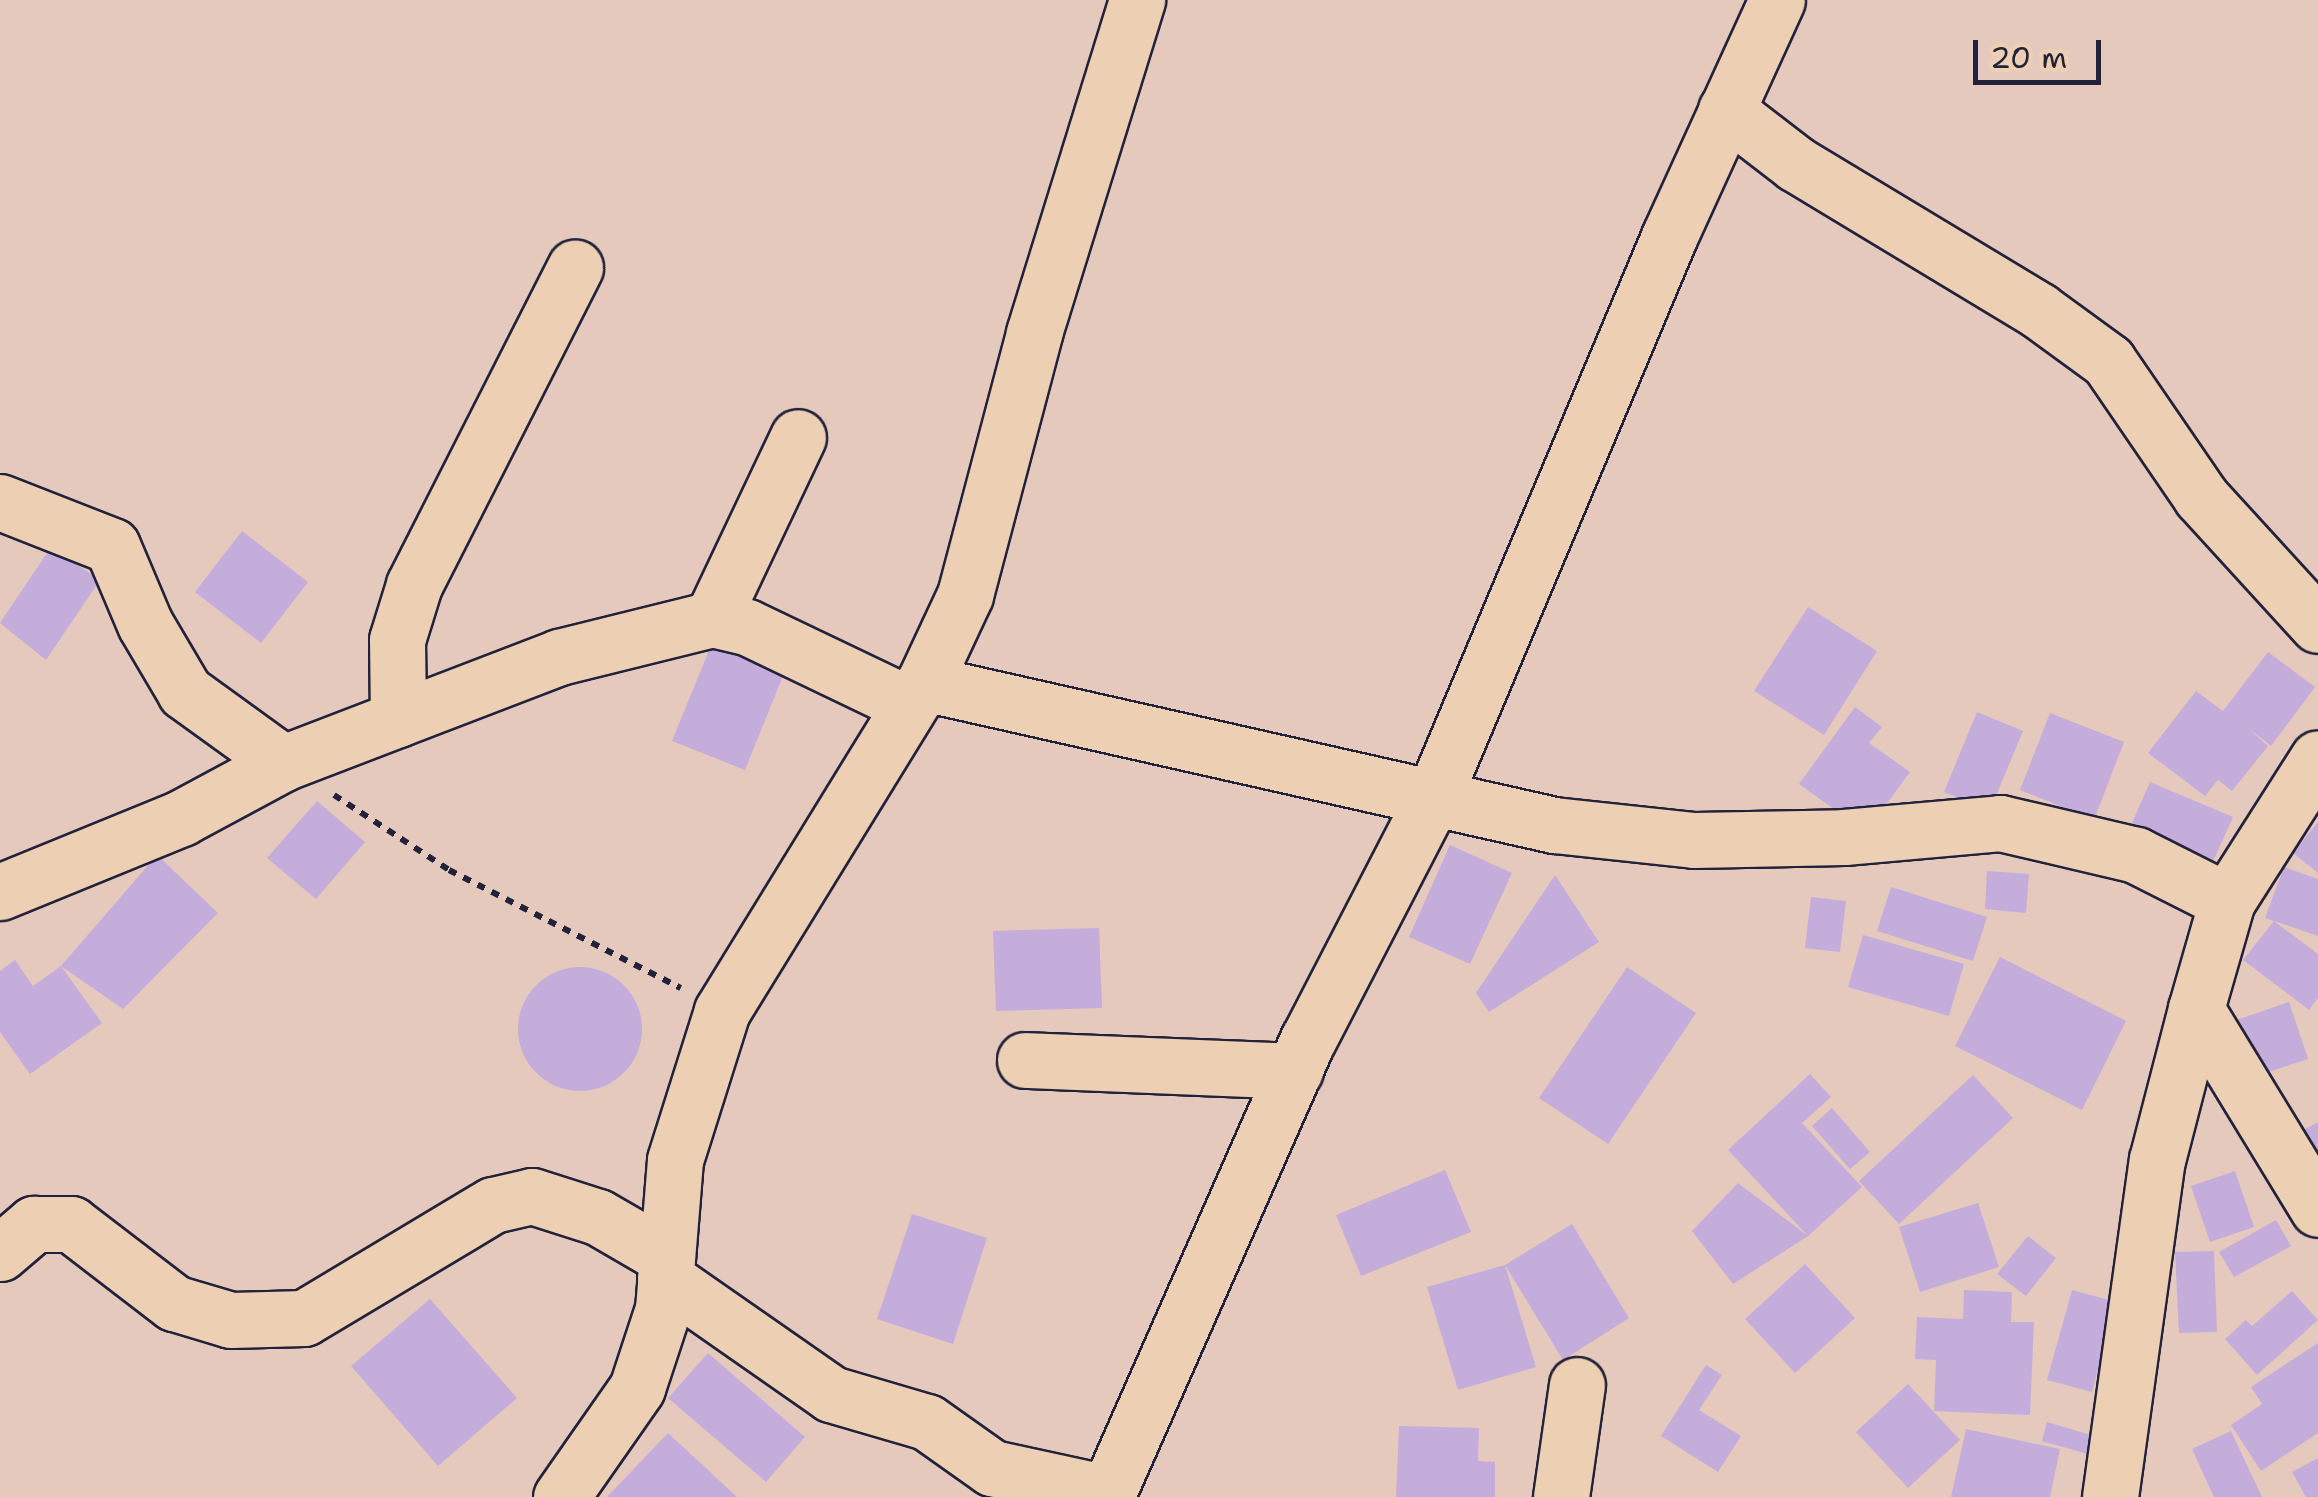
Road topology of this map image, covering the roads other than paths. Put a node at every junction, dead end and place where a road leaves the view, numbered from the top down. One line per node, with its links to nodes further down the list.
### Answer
1 (1137, 0): 9 (street)
2 (1777, 0): 3 (street)
3 (1726, 110): 8 (street); 13 (street)
4 (575, 268): 10 (street)
5 (798, 437): 7 (street)
6 (0, 502): 12 (street)
7 (712, 619): 9 (street); 10 (street)
8 (2318, 625)
9 (916, 693): 13 (street); 21 (street)
10 (398, 719): 12 (street)
11 (2318, 758): 15 (street)
12 (291, 761): 14 (street)
13 (1433, 798): 15 (street); 18 (street)
14 (0, 892)
15 (2227, 901): 16 (street)
16 (2196, 1009): 19 (street); 26 (street)
17 (1025, 1060): 18 (street)
18 (1295, 1072): 23 (street)
19 (2318, 1209)
20 (0, 1253): 21 (street)
21 (666, 1268): 23 (street); 24 (street)
22 (1576, 1384): 25 (street)
23 (1107, 1495)
24 (562, 1497)
25 (1561, 1497)
26 (2110, 1497)

